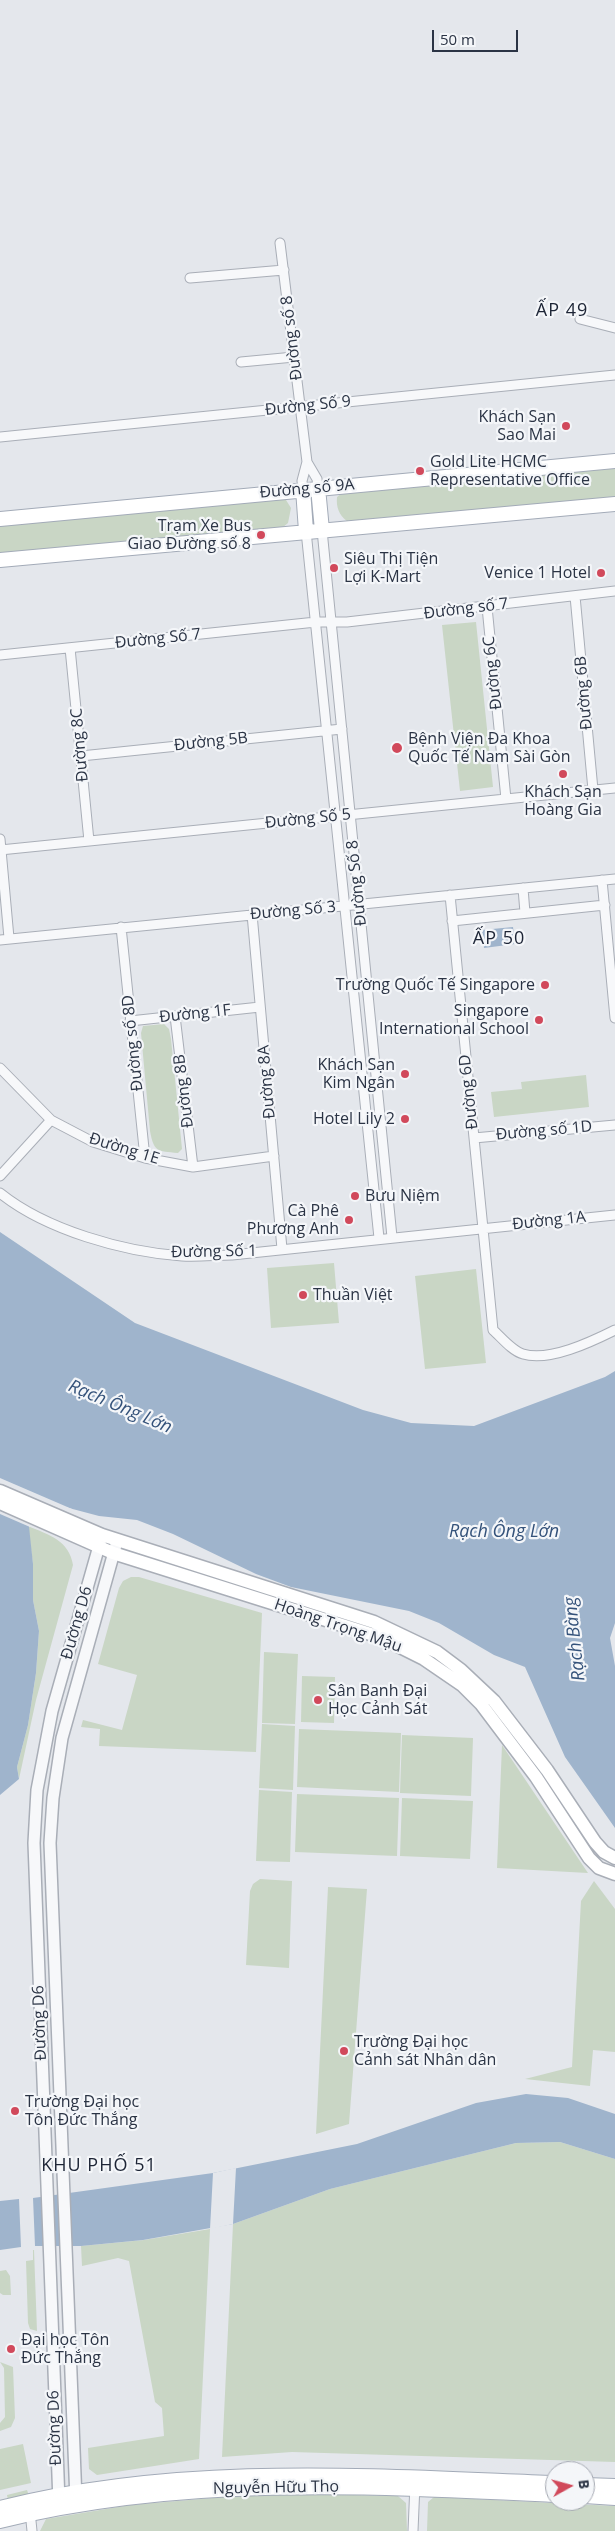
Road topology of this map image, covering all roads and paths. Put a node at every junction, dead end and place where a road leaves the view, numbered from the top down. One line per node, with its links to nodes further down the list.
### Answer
1 (280, 243): 2 (street, Đường số 8)
2 (284, 270): 3 (street); 6 (street, Đường số 8)
3 (190, 278)
4 (580, 319): 5 (street)
5 (615, 328)
6 (294, 357): 7 (street); 9 (street, Đường số 8)
7 (241, 362)
8 (615, 375): 9 (street, Đường Số 9)
9 (300, 407): 10 (street, Đường Số 9); 12 (street, Đường số 8)
10 (0, 437)
11 (615, 461): 13 (main road, Đường số 9A)
12 (307, 462): 13 (street, Đường số 8); 14 (street, Đường số 8)
13 (318, 488): 14 (main road, Đường số 9A); 17 (main road)
14 (303, 489): 16 (main road, Đường số 9A); 18 (main road)
15 (615, 504): 17 (main road)
16 (0, 520)
17 (322, 530): 18 (main road); 24 (street, Đường Số 8)
18 (306, 531): 19 (main road); 23 (street, Đường Số 8)
19 (0, 560)
20 (615, 592): 21 (street, Đường số 7)
21 (575, 596): 22 (street, Đường số 7); 31 (street, Đường 6B)
22 (487, 607): 24 (street, Đường số 7); 32 (street, Đường 6C)
23 (316, 622): 24 (street, Đường số 7); 25 (street, Đường Số 7); 28 (street, Đường Số 8)
24 (331, 622): 27 (street, Đường Số 8)
25 (70, 648): 26 (street, Đường Số 7); 29 (street, Đường 8C)
26 (0, 655)
27 (342, 729): 28 (street, Đường 5B); 33 (street, Đường Số 8)
28 (327, 730): 29 (street, Đường 5B); 34 (street, Đường Số 8)
29 (81, 756): 36 (street, Đường 8C)
30 (615, 788): 31 (street, Đường Số 5)
31 (593, 790): 32 (street, Đường Số 5)
32 (506, 799): 33 (street, Đường Số 5)
33 (350, 815): 34 (street, Đường Số 5); 42 (street, Đường Số 8)
34 (336, 816): 36 (street, Đường Số 5); 44 (street, Đường Số 8)
35 (0, 840): 37 (street)
36 (89, 841): 37 (street, Đường Số 5)
37 (1, 850): 49 (street)
38 (615, 879): 39 (street, Đường Số 3)
39 (602, 880): 40 (street, Đường Số 3); 43 (street)
40 (523, 888): 41 (street, Đường Số 3); 45 (street)
41 (450, 896): 42 (street, Đường Số 3); 47 (street, Đường 6D)
42 (359, 904): 44 (street, Đường Số 3); 65 (street, Đường Số 8)
43 (605, 905): 45 (street); 52 (street)
44 (345, 906): 46 (street, Đường Số 3); 66 (street, Đường Số 8)
45 (525, 913): 47 (street)
46 (252, 914): 48 (street, Đường Số 3); 50 (street, Đường 8A)
47 (452, 920): 57 (street, Đường 6D)
48 (120, 927): 49 (street, Đường Số 3); 53 (street, Đường số 8D)
49 (5, 939)
50 (260, 1007): 51 (street, Đường 1F); 58 (street, Đường 8A)
51 (175, 1016): 53 (street, Đường 1F); 60 (street, Đường 8B)
52 (615, 1018)
53 (130, 1021): 59 (street, Đường số 8D)
54 (0, 1068): 55 (street, Đường 1E)
55 (50, 1120): 59 (street, Đường 1E); 61 (street)
56 (615, 1125): 57 (street, Đường số 1D)
57 (474, 1138): 64 (street, Đường 6D)
58 (274, 1156): 60 (street, Đường 1E); 67 (street, Đường 8A)
59 (145, 1158): 60 (street, Đường 1E)
60 (193, 1167)
61 (0, 1176)
62 (0, 1193): 67 (street, Đường Số 1)
63 (615, 1215): 64 (street, Đường 1A)
64 (482, 1228): 65 (street); 68 (street)
65 (392, 1237): 66 (street, Đường Số 1)
66 (379, 1238): 67 (street, Đường Số 1)
67 (282, 1249)
68 (615, 1330)
69 (0, 1491): 71 (main road)
70 (0, 1503): 71 (main road)
71 (61, 1523): 73 (main road, Hoàng Trọng Mậu)
72 (117, 1540): 73 (main road, Hoàng Trọng Mậu); 74 (street, Đường D6); 77 (main road, Hoàng Trọng Mậu)
73 (100, 1541): 74 (main road, Hoàng Trọng Mậu); 75 (street, Đường D6)
74 (113, 1553): 76 (street, Đường D6); 78 (main road, Hoàng Trọng Mậu)
75 (34, 1843): 76 (street); 79 (street, Đường D6)
76 (50, 1843): 80 (street, Đường D6)
77 (615, 1858)
78 (615, 1874)
79 (46, 2162): 80 (street); 89 (street, Đường D6)
80 (62, 2162): 88 (street, Đường D6)
81 (415, 2483): 82 (main road, Nguyễn Hữu Thọ); 85 (main road, Nguyễn Hữu Thọ); 88 (main road, Nguyễn Hữu Thọ); 94 (street)
82 (545, 2483)
83 (595, 2485): 84 (main road)
84 (615, 2486)
85 (545, 2494)
86 (595, 2497): 87 (main road)
87 (615, 2498)
88 (76, 2499): 89 (main road, Nguyễn Hữu Thọ)
89 (58, 2501): 90 (main road, Nguyễn Hữu Thọ)
90 (29, 2507): 91 (main road, Nguyễn Hữu Thọ); 92 (main road, Nguyễn Hữu Thọ); 93 (street)
91 (0, 2508)
92 (0, 2521)
93 (32, 2531)
94 (413, 2531)

